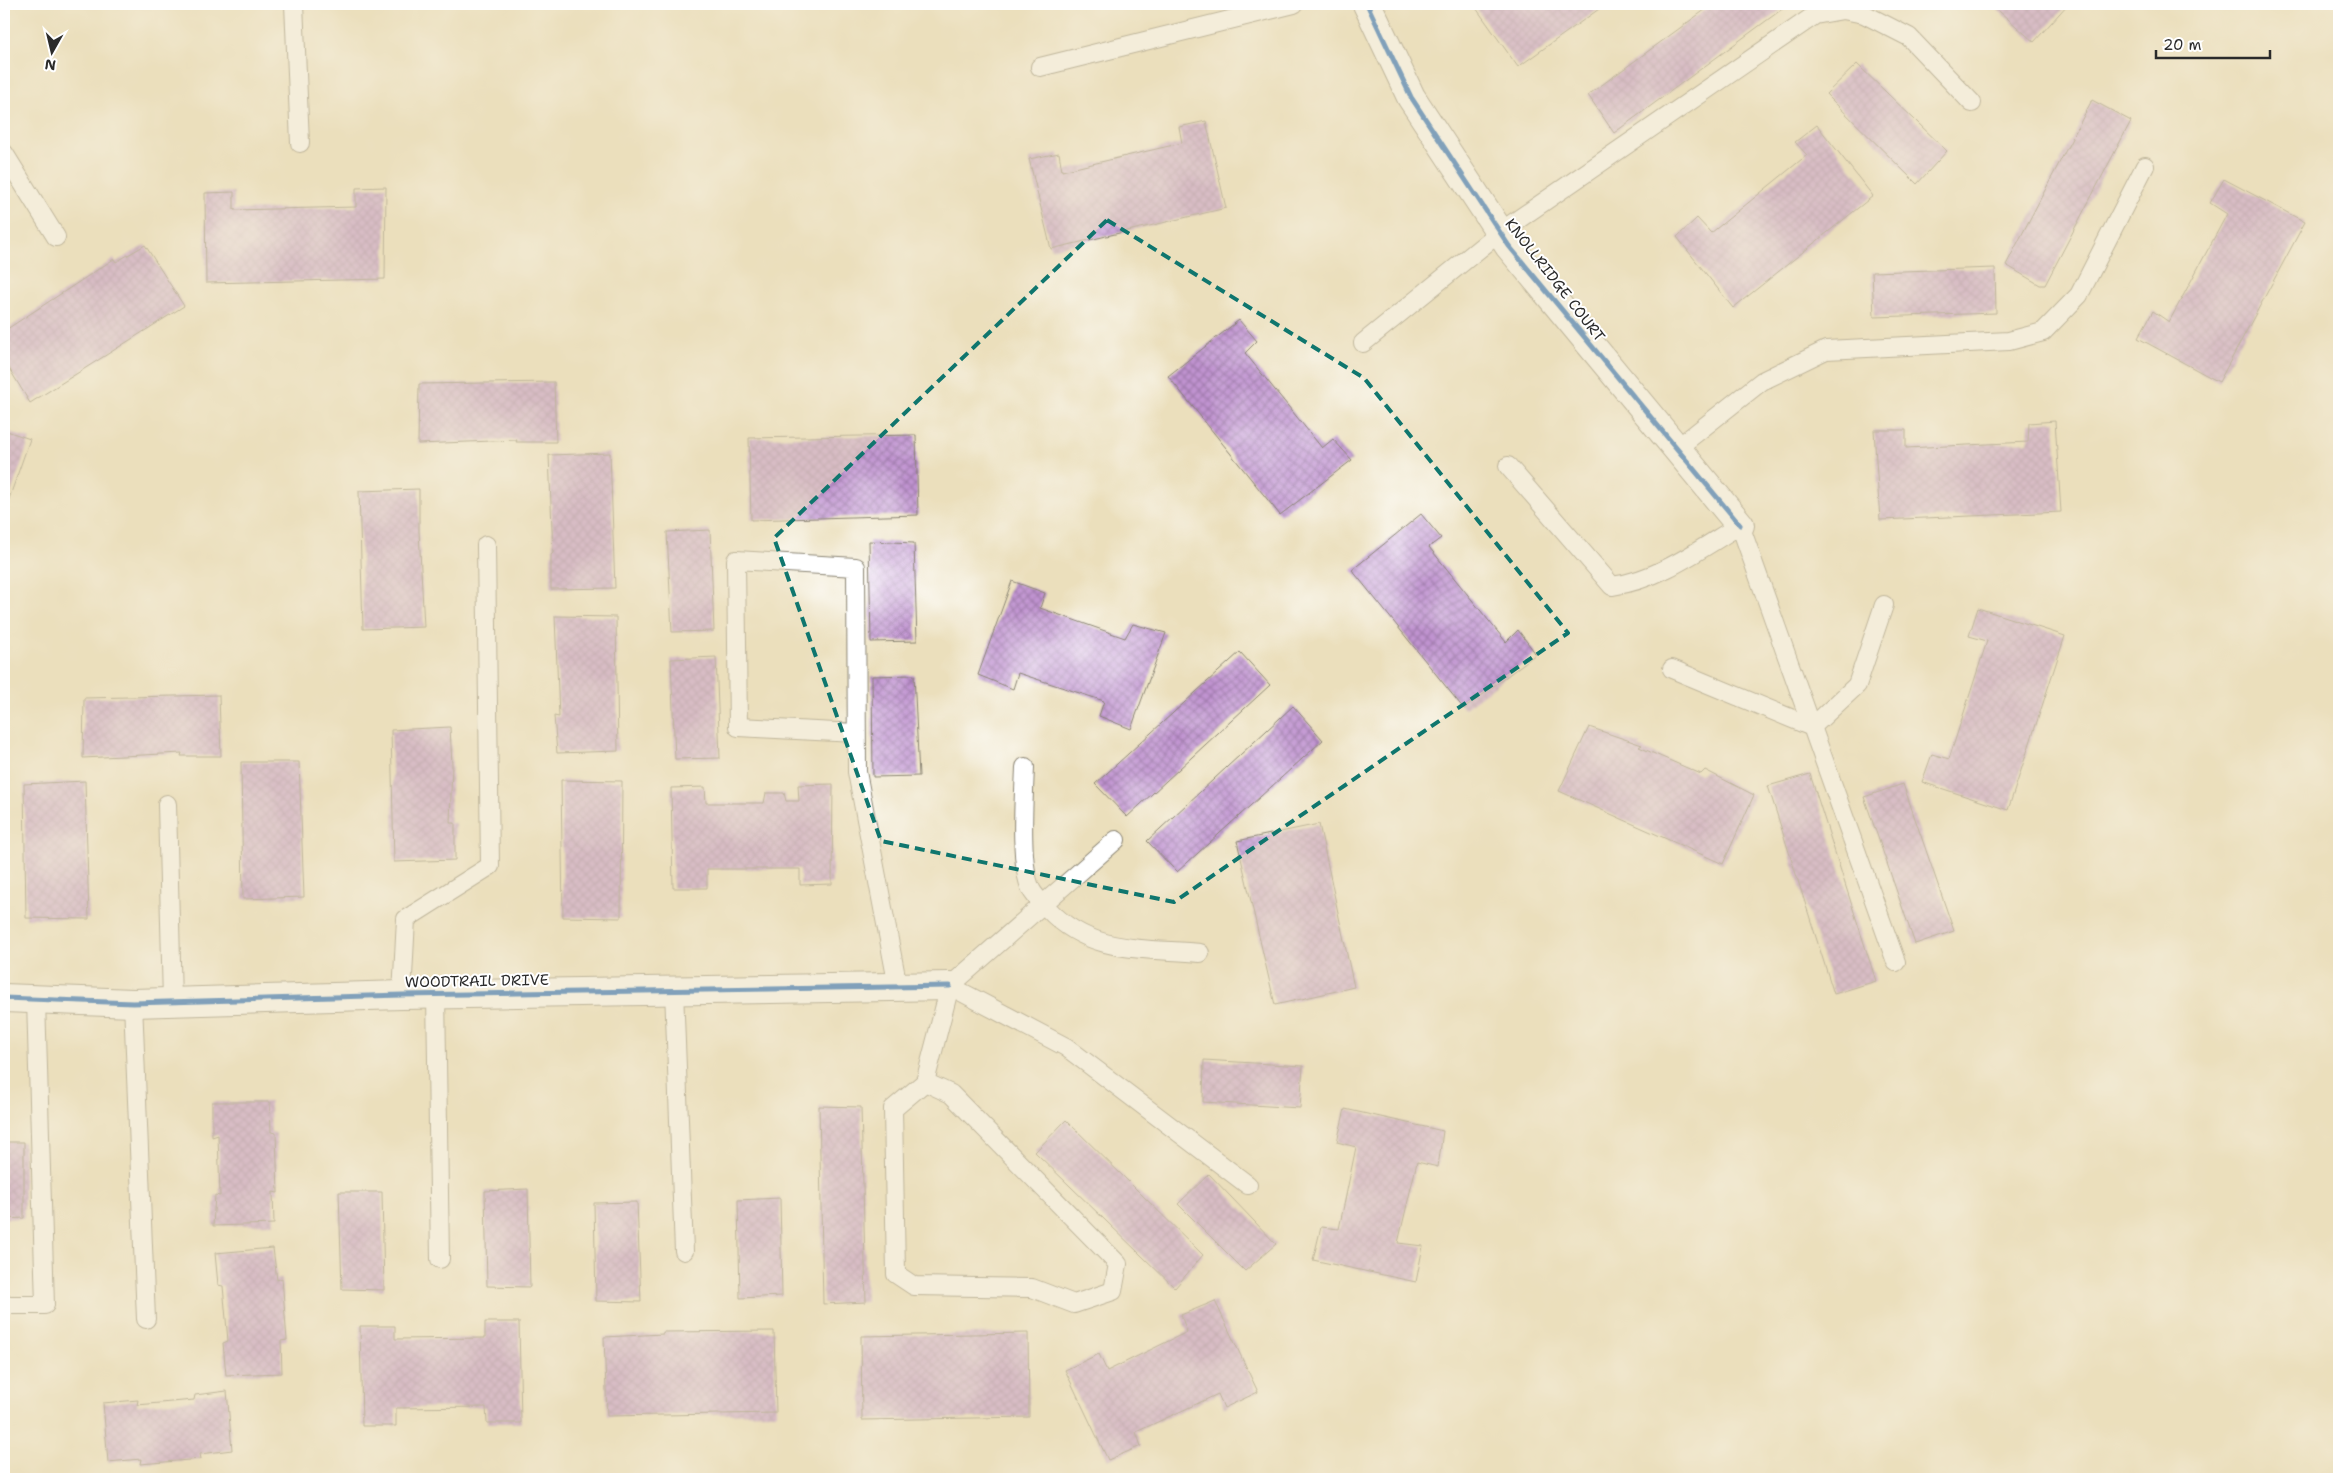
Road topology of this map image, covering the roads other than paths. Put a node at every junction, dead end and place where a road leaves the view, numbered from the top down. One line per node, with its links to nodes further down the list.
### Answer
1 (294, 4): 6 (lane)
2 (1294, 4): 4 (lane)
3 (1367, 4): 9 (street, KNOLLRIDGE COURT)
4 (1040, 67)
5 (1972, 103): 9 (lane)
6 (300, 143)
7 (4, 153): 10 (lane)
8 (2145, 166): 12 (lane)
9 (1500, 232): 11 (lane); 12 (street, KNOLLRIDGE COURT)
10 (56, 237)
11 (1363, 343)
12 (1676, 449): 14 (street, KNOLLRIDGE COURT)
13 (1508, 466): 14 (lane)
14 (1740, 526): 18 (lane)
15 (486, 545): 30 (lane)
16 (1884, 605): 18 (lane)
17 (1672, 669): 18 (lane)
18 (1812, 727): 25 (lane)
19 (856, 732): 19 (lane); 27 (lane)
20 (1024, 767): 23 (lane)
21 (167, 804): 33 (lane)
22 (1116, 840): 23 (lane)
23 (1043, 904): 24 (lane); 26 (lane)
24 (1200, 953)
25 (1896, 962)
26 (950, 986): 27 (street, WOODTRAIL DRIVE); 35 (lane); 36 (lane)
27 (898, 987): 28 (street, WOODTRAIL DRIVE)
28 (674, 990): 29 (street, WOODTRAIL DRIVE); 37 (lane)
29 (436, 994): 30 (street, WOODTRAIL DRIVE); 38 (lane)
30 (402, 995): 33 (street, WOODTRAIL DRIVE)
31 (4, 998): 32 (street, WOODTRAIL DRIVE)
32 (36, 1000): 34 (street, WOODTRAIL DRIVE); 39 (lane)
33 (172, 1001): 34 (street, WOODTRAIL DRIVE)
34 (133, 1003): 40 (lane)
35 (925, 1082): 35 (lane)
36 (1248, 1185)
37 (684, 1251)
38 (440, 1259)
39 (4, 1305)
40 (146, 1319)

